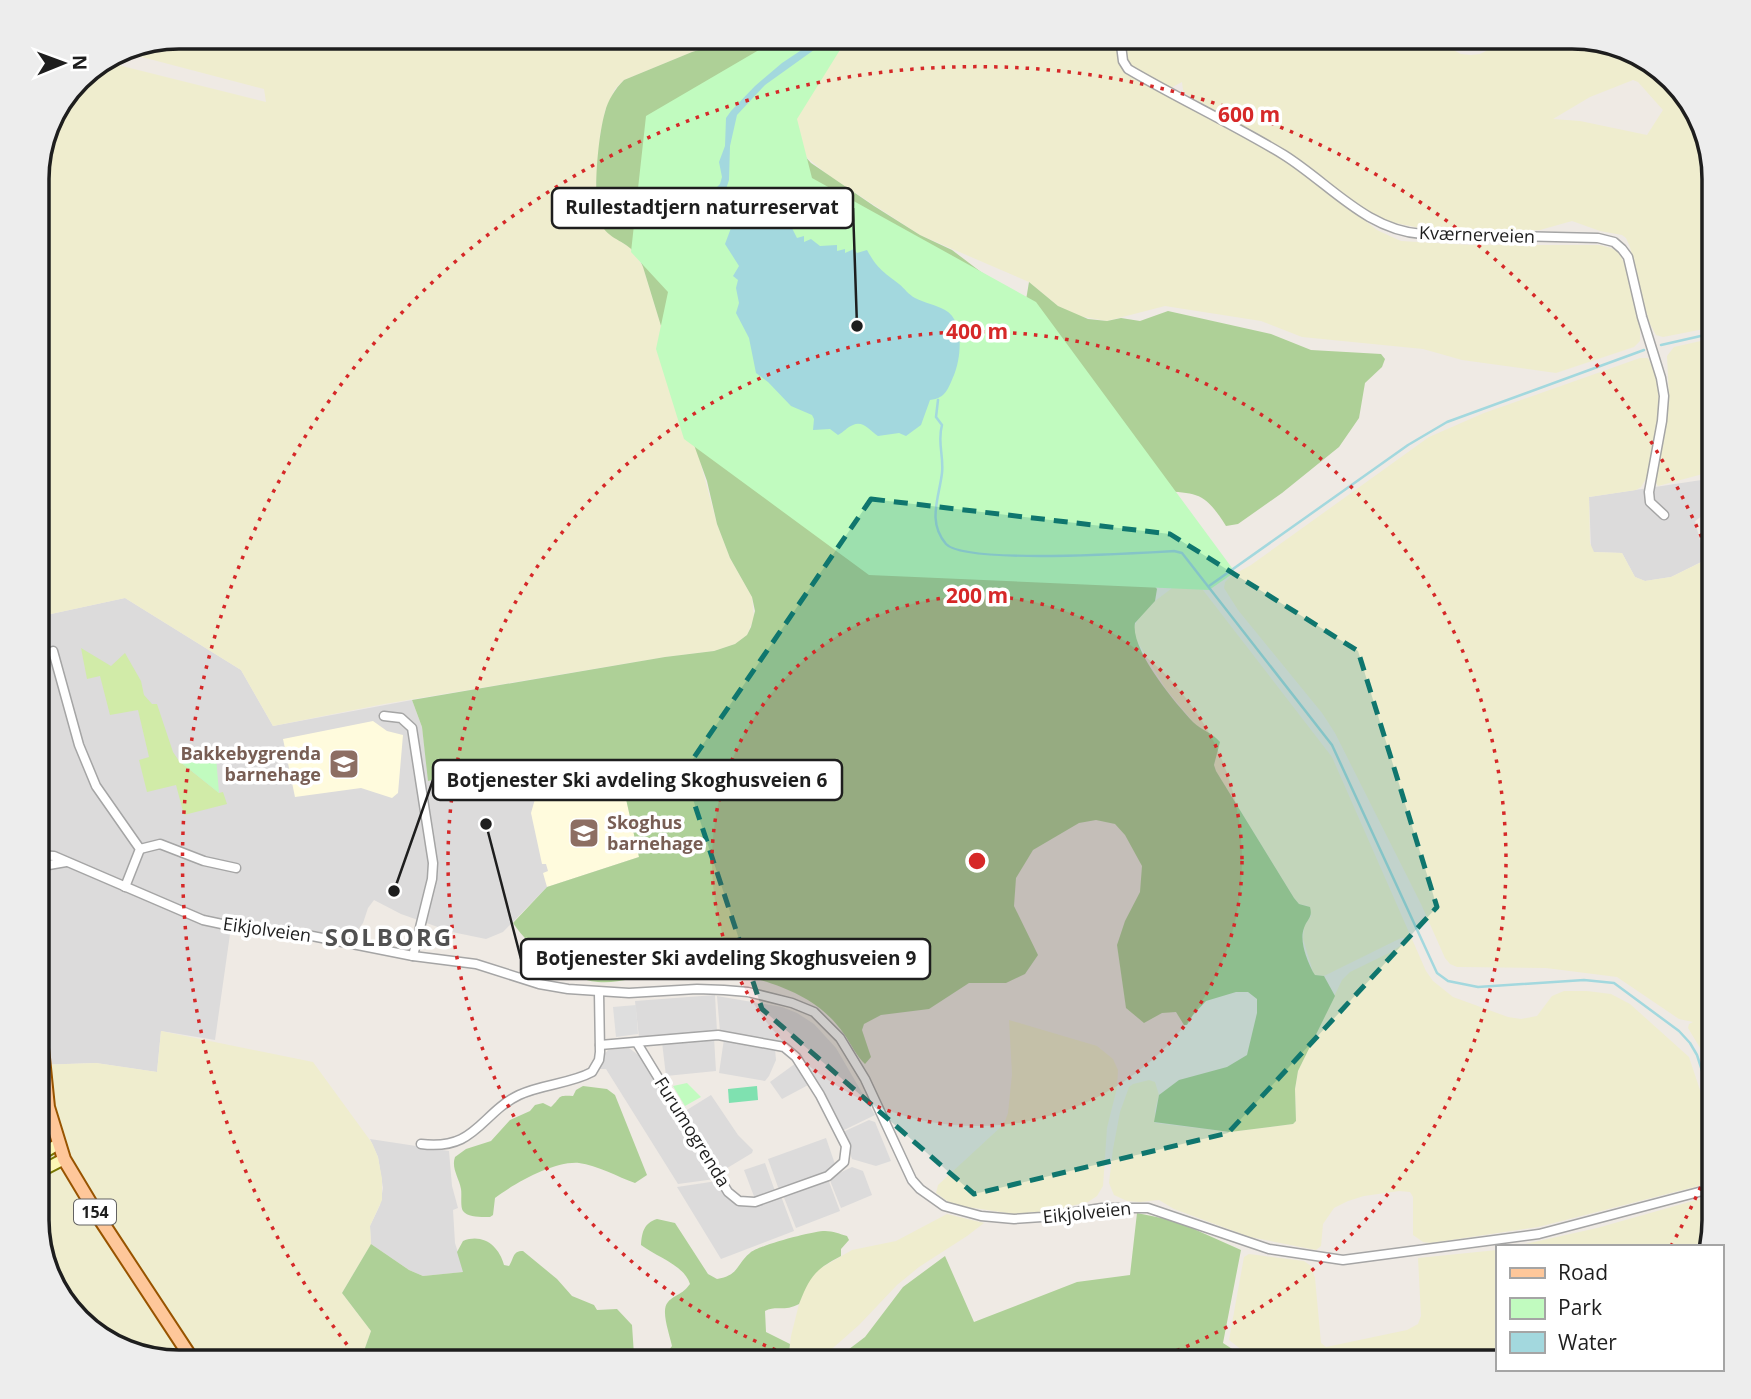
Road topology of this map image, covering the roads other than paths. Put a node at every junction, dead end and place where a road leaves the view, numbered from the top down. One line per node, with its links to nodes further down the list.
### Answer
1 (1122, 49): 2 (street, Kværnerveien)
2 (1664, 515)
3 (53, 651): 5 (street)
4 (384, 716): 11 (street)
5 (140, 849): 9 (street); 10 (street)
6 (49, 856): 7 (street, Eikjolveien)
7 (66, 862): 8 (street); 10 (street, Eikjolveien)
8 (49, 865)
9 (236, 868)
10 (125, 887): 11 (street, Eikjolveien)
11 (413, 957): 12 (street, Eikjolveien)
12 (599, 992): 14 (street); 21 (street, Eikjolveien)
13 (637, 1043): 13 (street, Furumogrenda); 14 (street, Furumogrenda)
14 (600, 1045): 17 (street)
15 (49, 1107): 16 (main road, 154)
16 (58, 1144): 18 (main road); 19 (main road, 154)
17 (421, 1144)
18 (49, 1150)
19 (64, 1159): 20 (main road); 22 (main road, 154)
20 (49, 1167)
21 (1702, 1191)
22 (186, 1350)

